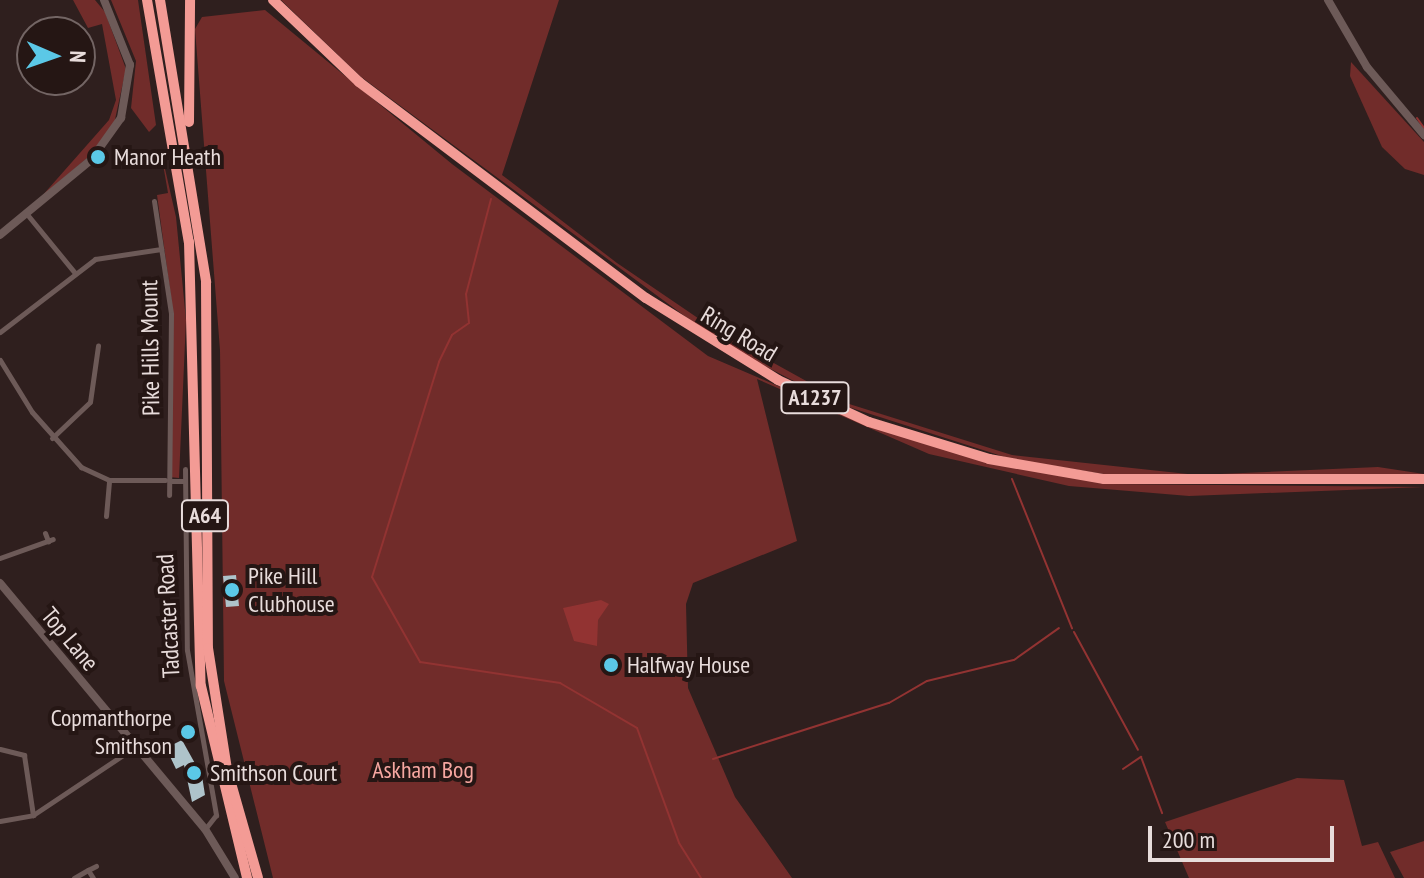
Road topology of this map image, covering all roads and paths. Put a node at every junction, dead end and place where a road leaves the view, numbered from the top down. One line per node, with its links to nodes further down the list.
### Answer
1 (104, 0): 10 (street)
2 (147, 0): 38 (highway, A64)
3 (160, 0): 8 (highway, A64)
4 (190, 0): 8 (highway)
5 (273, 0): 19 (highway, Ring Road / A1237)
6 (1328, 0): 7 (street)
7 (1424, 135)
8 (188, 149): 39 (highway, A64)
9 (154, 201): 12 (street, Pike Hills Mount)
10 (26, 213): 11 (street); 13 (street)
11 (0, 235)
12 (161, 249): 13 (street); 21 (street, Pike Hills Mount)
13 (75, 273): 14 (street)
14 (0, 332)
15 (98, 346): 17 (street)
16 (0, 360): 17 (street)
17 (52, 438): 20 (street)
18 (185, 469): 22 (street, Tadcaster Road)
19 (1424, 479)
20 (109, 480): 21 (street); 24 (street)
21 (168, 480): 22 (street); 23 (street, Pike Hills Mount)
22 (184, 481): 32 (street, Tadcaster Road)
23 (169, 495)
24 (106, 516)
25 (45, 533): 26 (street)
26 (0, 558)
27 (0, 583): 28 (street, Top Lane)
28 (135, 747): 30 (street); 32 (street, Top Lane)
29 (0, 749): 30 (street)
30 (33, 815): 31 (street)
31 (0, 821)
32 (205, 829): 37 (street)
33 (96, 866): 34 (street)
34 (88, 870): 35 (street); 36 (street)
35 (74, 878)
36 (93, 878)
37 (235, 878)
38 (247, 878)
39 (258, 878)

